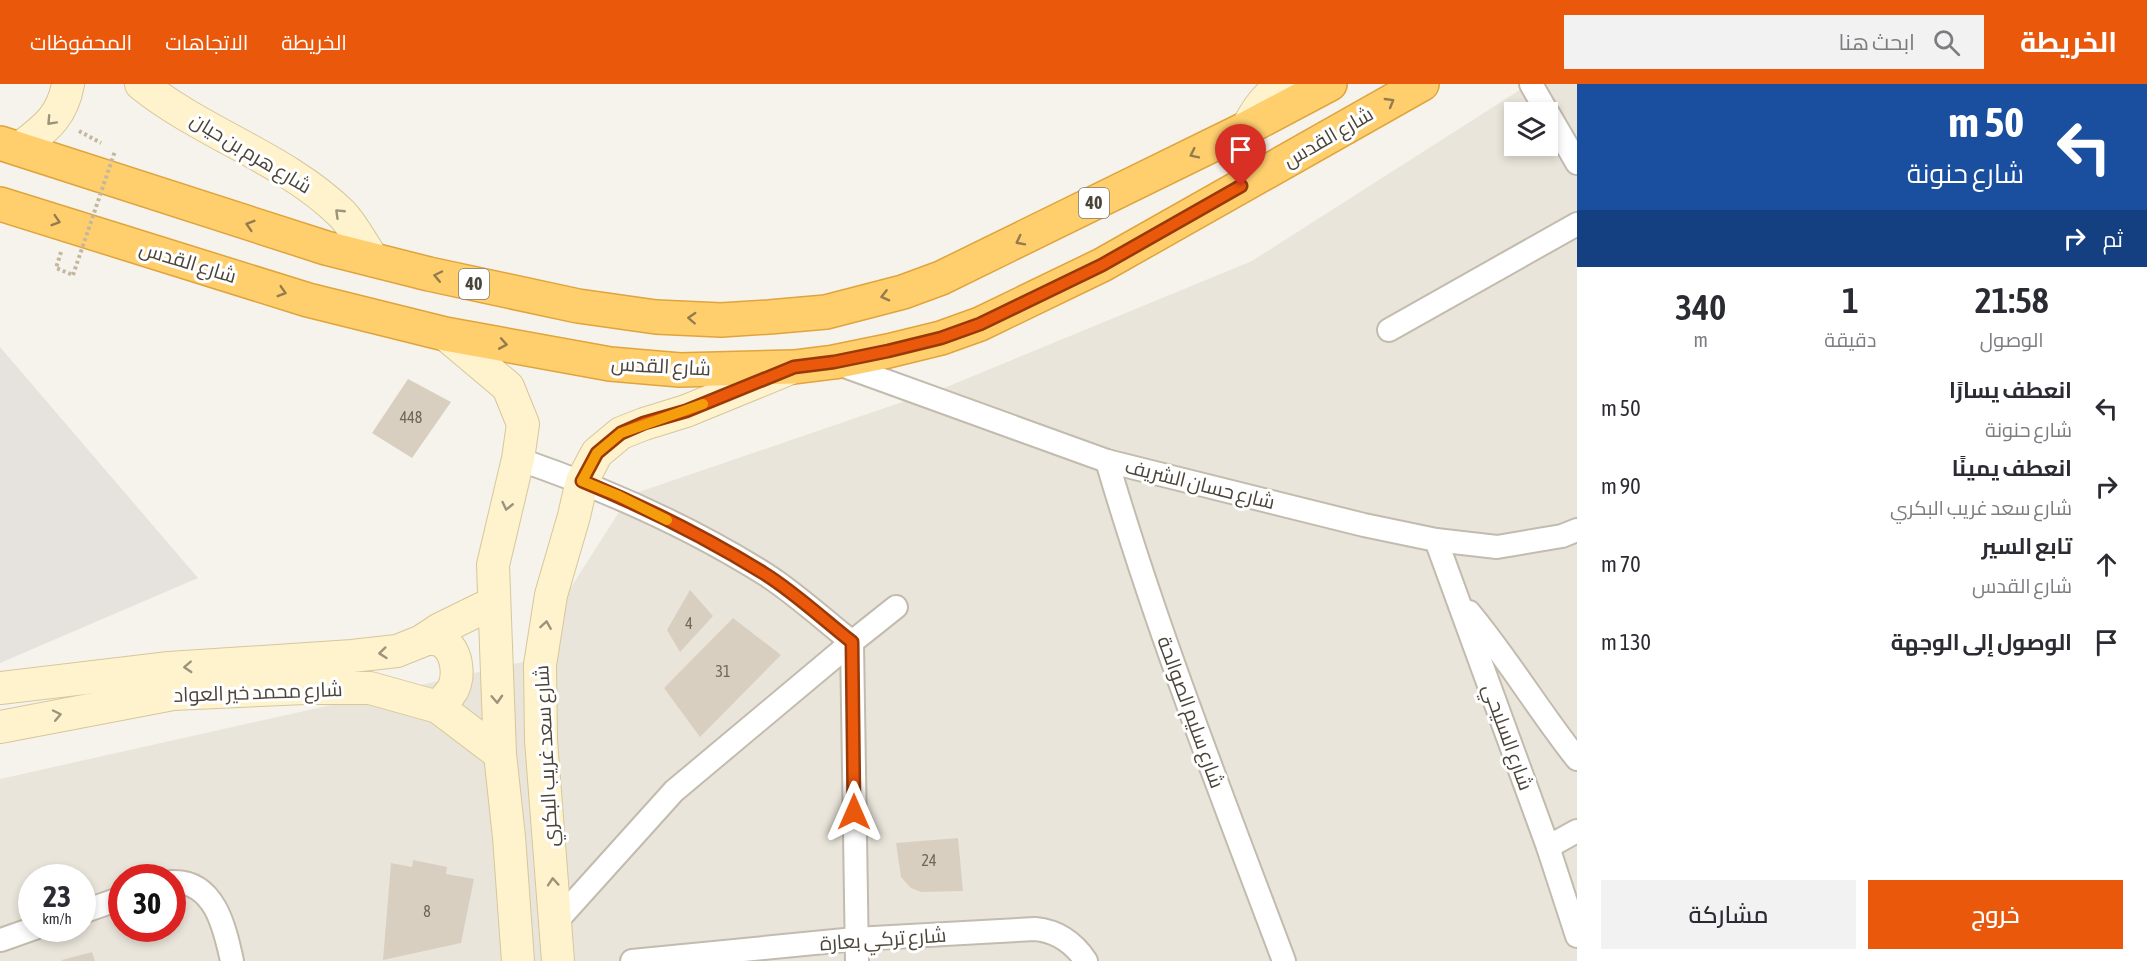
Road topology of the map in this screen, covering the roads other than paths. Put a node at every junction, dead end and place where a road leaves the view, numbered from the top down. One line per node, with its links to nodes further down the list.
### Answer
1 (68, 84): 11 (street, one-way to 11)
2 (141, 84): 15 (street, شارع هرم بن حيان, one-way to 2)
3 (1284, 84): 9 (street)
4 (1330, 84): 9 (highway, 40)
5 (1421, 84): 6 (street); 18 (highway, شارع القدس, one-way to 5)
6 (1428, 84)
7 (1531, 84): 8 (street)
8 (1542, 102)
9 (1247, 128): 15 (highway, 40, one-way to 15)
10 (1558, 130): 12 (street)
11 (9, 146): 15 (highway, 40, one-way to 11)
12 (1577, 163)
13 (0, 204): 17 (highway, شارع القدس, one-way to 17)
14 (1577, 224): 16 (street)
15 (373, 260)
16 (1389, 330)
17 (445, 334): 19 (highway, شارع القدس, one-way to 19); 20 (street, شارع سعد غريب البكري)
18 (834, 362): 19 (highway, شارع القدس); 21 (street, شارع حسان الشريف)
19 (794, 367): 22 (street, شارع سعد غريب البكري)
20 (518, 459): 22 (street); 26 (street, شارع سعد غريب البكري, one-way to 26)
21 (1107, 461): 24 (street, شارع حسان الشريف); 49 (street, شارع سليم الصوالحة)
22 (582, 481): 29 (street); 38 (street, شارع سعد غريب البكري, one-way to 22)
23 (1577, 530): 24 (street, شارع حسان الشريف)
24 (1436, 540): 25 (street, شارع السليحي)
25 (1459, 599): 34 (street); 36 (street, شارع السليحي)
26 (493, 603): 28 (street, شارع محمد خير العواد); 33 (street, شارع سعد غريب البكري, one-way to 33)
27 (896, 607): 29 (street)
28 (425, 639): 30 (street, شارع محمد خير العواد, one-way to 30); 31 (street)
29 (852, 642): 38 (street); 42 (street)
30 (0, 688)
31 (438, 707): 32 (street, شارع محمد خير العواد, one-way to 31); 33 (street, شارع محمد خير العواد)
32 (0, 727)
33 (500, 754): 45 (street, شارع سعد غريب البكري)
34 (1577, 759)
35 (1577, 831): 36 (street)
36 (1548, 847): 39 (street, شارع السليحي)
37 (186, 883): 44 (street)
38 (556, 922): 46 (street, شارع سعد غريب البكري)
39 (1577, 936)
40 (18, 938): 41 (street)
41 (3, 946)
42 (856, 950): 43 (street, شارع تركي بعارة); 48 (street, شارع تركي بعارة)
43 (748, 955): 47 (street, شارع تركي بعارة)
44 (232, 961)
45 (518, 961)
46 (558, 961)
47 (632, 961)
48 (1086, 961)
49 (1284, 961)

